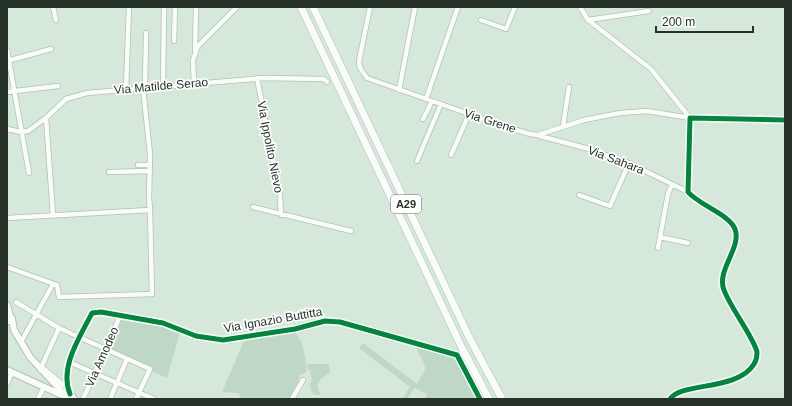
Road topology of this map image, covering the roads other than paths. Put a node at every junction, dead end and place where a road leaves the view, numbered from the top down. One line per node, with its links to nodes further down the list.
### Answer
1 (53, 7): 15 (street)
2 (129, 7): 31 (street)
3 (164, 7): 28 (street)
4 (175, 7): 19 (street)
5 (196, 7): 22 (street)
6 (237, 7): 22 (street)
7 (301, 7): 96 (highway, A29)
8 (313, 7): 97 (highway, A29)
9 (370, 7): 32 (street, Via Grene)
10 (415, 7): 32 (street)
11 (458, 7): 35 (street)
12 (515, 7): 16 (street)
13 (580, 7): 17 (street)
14 (649, 11): 17 (street)
15 (56, 20)
16 (481, 20)
17 (588, 20): 41 (street)
18 (146, 33): 29 (street)
19 (174, 41)
20 (51, 49): 23 (street)
21 (7, 50): 23 (street)
22 (194, 53): 26 (street)
23 (8, 60): 33 (street)
24 (257, 78): 25 (street, Via Matilde Serao); 26 (street, Via Matilde Serao); 61 (street, Via Ippolito Nievo)
25 (327, 82)
26 (194, 84): 28 (street, Via Matilde Serao)
27 (58, 86): 33 (street)
28 (163, 87): 29 (street, Via Matilde Serao)
29 (144, 88): 31 (street, Via Matilde Serao); 51 (street)
30 (569, 88): 43 (street)
31 (126, 90): 39 (street, Via Matilde Serao)
32 (399, 90): 35 (street, Via Grene)
33 (14, 91): 34 (street); 45 (street)
34 (7, 92)
35 (426, 99): 36 (street, Via Grene)
36 (432, 101): 37 (street, Via Grene); 40 (street)
37 (441, 104): 38 (street, Via Grene); 48 (street)
38 (469, 114): 43 (street, Via Grene); 47 (street)
39 (46, 118): 45 (street, Via Matilde Serao); 60 (street)
40 (423, 118)
41 (690, 118): 42 (street, Via Grene); 43 (street, Via Grene); 56 (street)
42 (785, 120)
43 (563, 126)
44 (7, 129): 45 (street)
45 (22, 132): 54 (street)
46 (540, 136): 49 (street, Via Sahara)
47 (451, 155)
48 (417, 161)
49 (629, 163): 55 (street, Via Sahara); 57 (street)
50 (138, 165): 51 (street)
51 (149, 165): 52 (street)
52 (149, 171): 53 (street); 59 (street)
53 (109, 172)
54 (29, 173)
55 (672, 184): 56 (street, Via Sahara); 64 (street)
56 (688, 192): 98 (street, Via Sahara)
57 (579, 195)
58 (253, 207): 61 (street)
59 (150, 210): 60 (street); 68 (street)
60 (53, 215): 62 (street)
61 (281, 215): 63 (street)
62 (7, 218)
63 (351, 231)
64 (660, 237): 65 (street); 66 (street)
65 (688, 243)
66 (658, 248)
67 (7, 267): 68 (street)
68 (55, 284): 71 (street)
69 (16, 302): 71 (street)
70 (7, 305): 73 (main road)
71 (36, 314): 74 (street); 76 (street)
72 (121, 314): 75 (street, Via Ignazio Buttitta); 77 (street, Via Amodeo); 95 (street, Via Ignazio Buttitta)
73 (9, 320): 76 (main road)
74 (59, 328): 75 (street); 80 (street)
75 (80, 338): 77 (street); 79 (street)
76 (21, 342): 80 (main road)
77 (105, 349): 78 (street); 82 (street, Via Amodeo)
78 (127, 359): 84 (street); 87 (street)
79 (70, 362): 82 (street); 88 (street)
80 (41, 368): 88 (street); 88 (main road)
81 (10, 371): 85 (street); 86 (main road)
82 (94, 373): 84 (street); 90 (street, Via Amodeo)
83 (303, 380): 94 (street)
84 (117, 383): 87 (street); 91 (street)
85 (7, 384)
86 (44, 386): 88 (main road); 89 (street)
87 (139, 393): 92 (street); 93 (street)
88 (71, 396)
89 (38, 399)
90 (83, 399)
91 (110, 399)
92 (136, 399)
93 (154, 399)
94 (292, 399)
95 (480, 399)
96 (489, 399)
97 (502, 399)
98 (670, 399)

